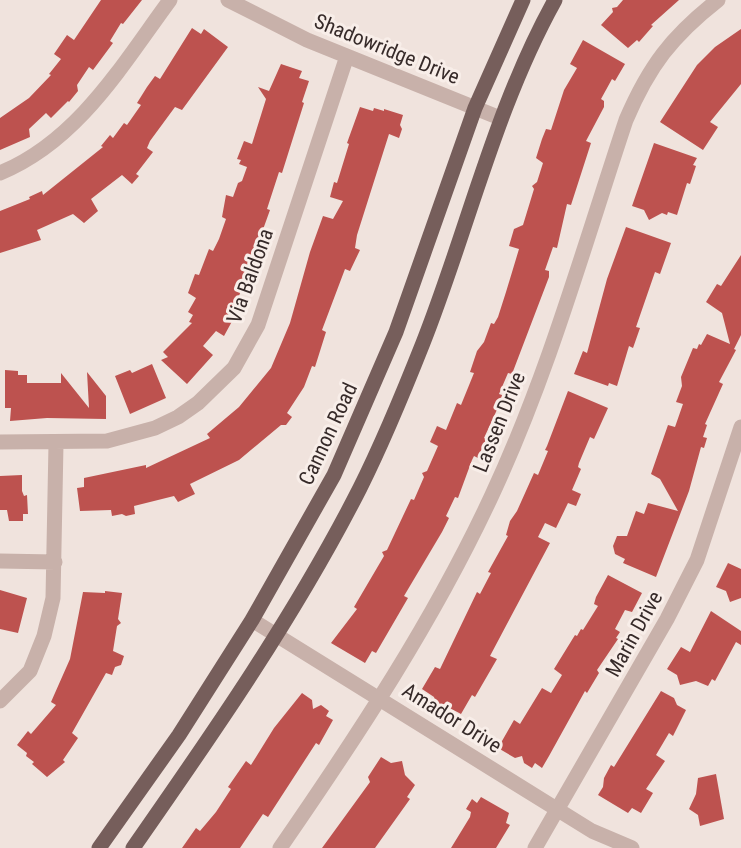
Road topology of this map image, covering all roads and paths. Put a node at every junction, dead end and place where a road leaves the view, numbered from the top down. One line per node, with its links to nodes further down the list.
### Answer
1 (170, 0): 9 (street)
2 (228, 0): 6 (street, Shadowridge Drive)
3 (523, 0): 7 (main road, Cannon Road)
4 (555, 0): 8 (main road)
5 (718, 0): 17 (street, Lassen Drive)
6 (347, 56): 7 (street, Shadowridge Drive); 12 (street, Via Baldona)
7 (475, 108): 8 (street, Shadowridge Drive); 15 (main road, Cannon Road)
8 (500, 118): 16 (main road)
9 (0, 173)
10 (741, 427): 19 (street, Marin Drive)
11 (0, 442): 12 (street, Via Baldona)
12 (56, 444): 14 (street)
13 (0, 561): 14 (street)
14 (55, 562): 18 (street)
15 (252, 620): 16 (street, Amador Drive); 20 (main road, Cannon Road)
16 (275, 635): 17 (street, Amador Drive); 21 (main road)
17 (380, 698): 19 (street, Amador Drive); 22 (street, Lassen Drive)
18 (0, 701)
19 (557, 809): 23 (street, Marin Drive); 24 (street, Amador Drive)
20 (99, 848)
21 (133, 848)
22 (280, 848)
23 (534, 848)
24 (632, 848)

